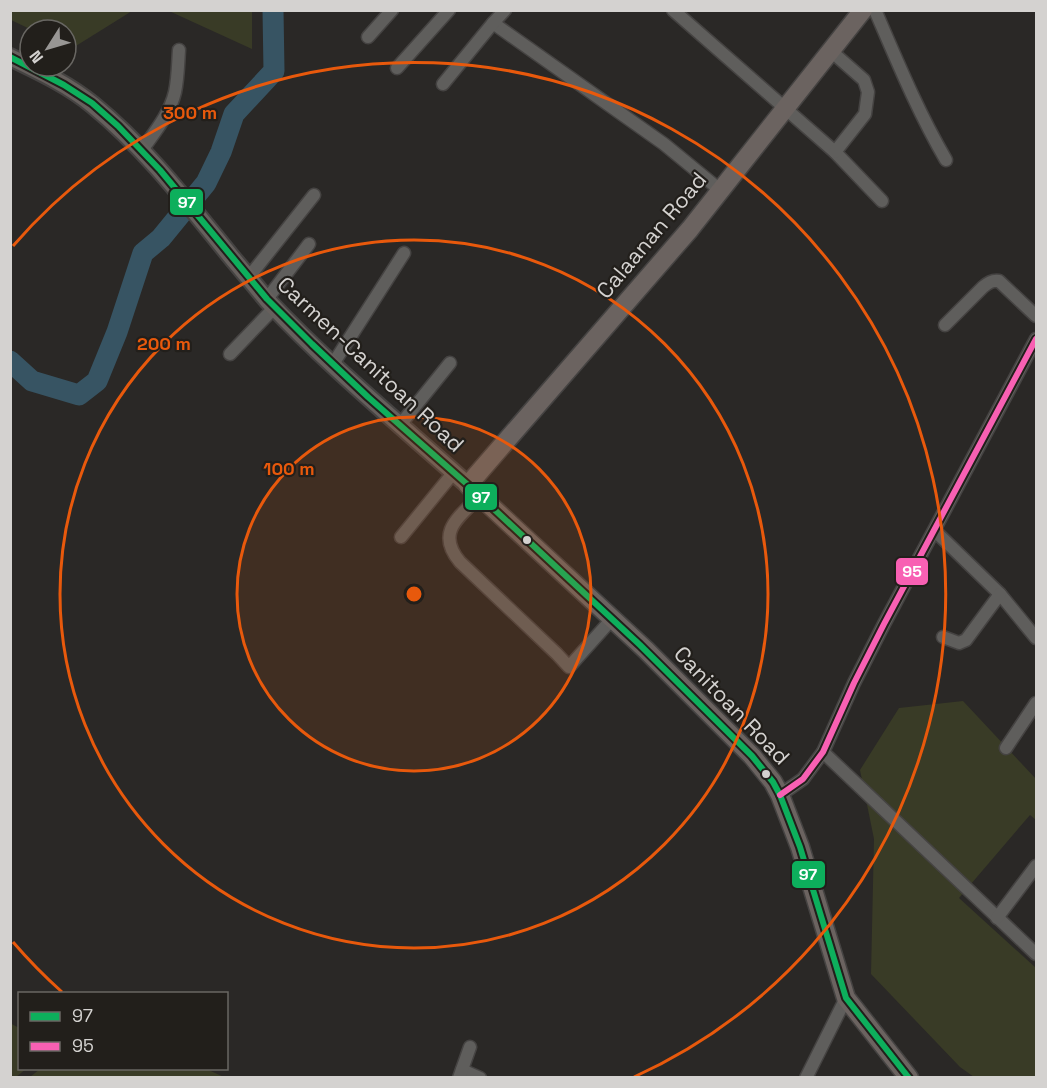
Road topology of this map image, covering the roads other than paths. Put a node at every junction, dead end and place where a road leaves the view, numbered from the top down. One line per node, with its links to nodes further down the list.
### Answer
1 (393, 10): 8 (street)
2 (449, 10): 12 (street)
3 (505, 10): 7 (street)
4 (673, 10): 14 (street)
5 (863, 10): 10 (main road, Calaanan Road)
6 (875, 10): 17 (street)
7 (493, 23): 13 (street); 18 (street)
8 (368, 37)
9 (179, 50): 15 (street)
10 (831, 51): 14 (main road, Calaanan Road); 16 (street)
11 (10, 57): 15 (main road, Carmen-Canitoan Road)
12 (397, 68)
13 (443, 84)
14 (785, 108): 16 (street); 18 (main road, Calaanan Road)
15 (142, 150): 23 (main road, Carmen-Canitoan Road)
16 (835, 152): 20 (street)
17 (946, 160)
18 (720, 190): 33 (main road, Calaanan Road)
19 (314, 195): 23 (street)
20 (882, 201)
21 (309, 244): 24 (street)
22 (404, 253): 30 (street)
23 (249, 277): 24 (main road, Carmen-Canitoan Road)
24 (271, 303): 28 (street); 30 (main road, Carmen-Canitoan Road)
25 (1036, 316): 26 (street)
26 (945, 325)
27 (1036, 339): 34 (street)
28 (230, 354)
29 (450, 363): 31 (street)
30 (333, 364): 31 (main road, Carmen-Canitoan Road)
31 (400, 424): 32 (main road, Carmen-Canitoan Road)
32 (454, 472): 33 (main road, Carmen-Canitoan Road); 35 (street)
33 (474, 490): 37 (main road, Canitoan Road); 37 (street)
34 (935, 531): 36 (street); 42 (street)
35 (401, 537)
36 (1000, 594): 38 (street); 39 (street)
37 (612, 619): 43 (main road, Canitoan Road)
38 (943, 637)
39 (1036, 638)
40 (1036, 703): 41 (street)
41 (1006, 748)
42 (823, 752): 43 (street); 45 (street)
43 (780, 795): 47 (main road, Canitoan Road)
44 (1036, 866): 45 (street)
45 (997, 918): 46 (street)
46 (1036, 954)
47 (846, 998): 51 (street); 52 (main road, Canitoan Road)
48 (470, 1047): 49 (street)
49 (460, 1074): 50 (street)
50 (480, 1077)
51 (806, 1077)
52 (909, 1077)

